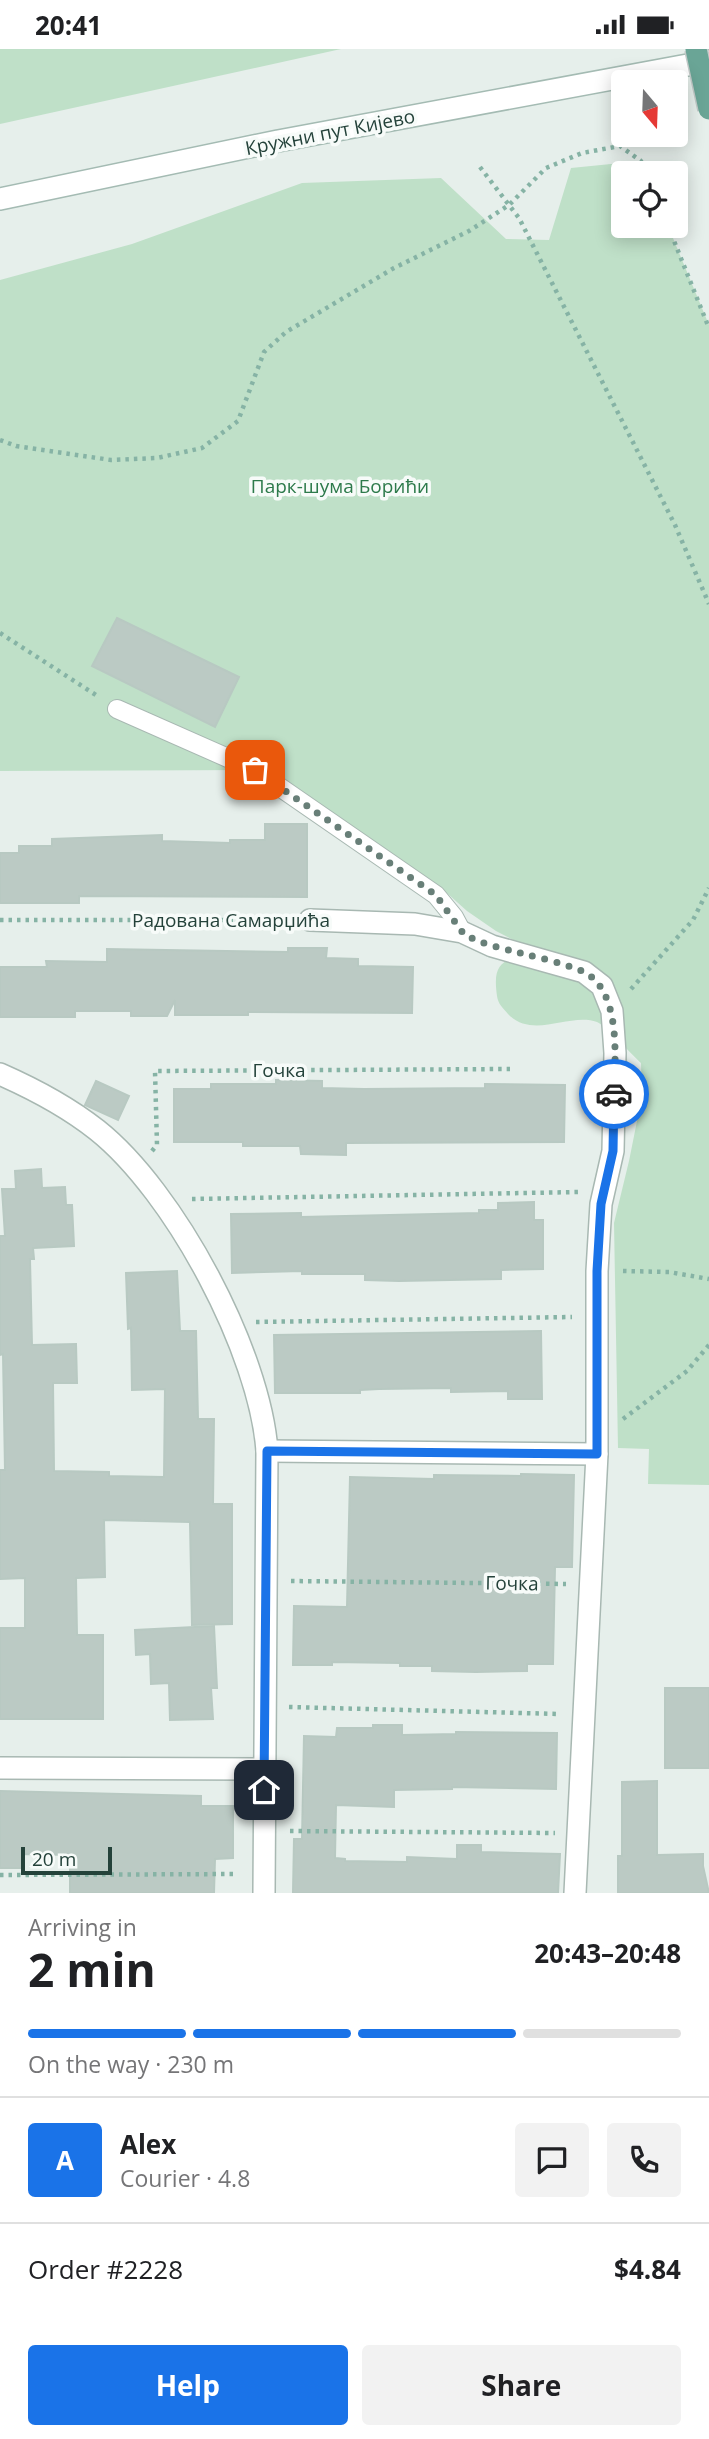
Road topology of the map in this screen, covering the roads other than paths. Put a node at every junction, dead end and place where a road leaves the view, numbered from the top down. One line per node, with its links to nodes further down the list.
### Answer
1 (696, 49): 3 (main road, bridge)
2 (709, 61): 4 (street, Кружни пут Кијево)
3 (709, 109)
4 (0, 199)
5 (117, 709): 7 (lane)
6 (310, 920): 7 (street, Радована Самарџића)
7 (462, 932): 9 (street, Радована Самарџића)
8 (0, 1074): 10 (street)
9 (597, 1448): 10 (street); 14 (street)
10 (267, 1451): 12 (street)
11 (0, 1768): 12 (street)
12 (264, 1769): 13 (street)
13 (264, 1883)
14 (575, 1893)

